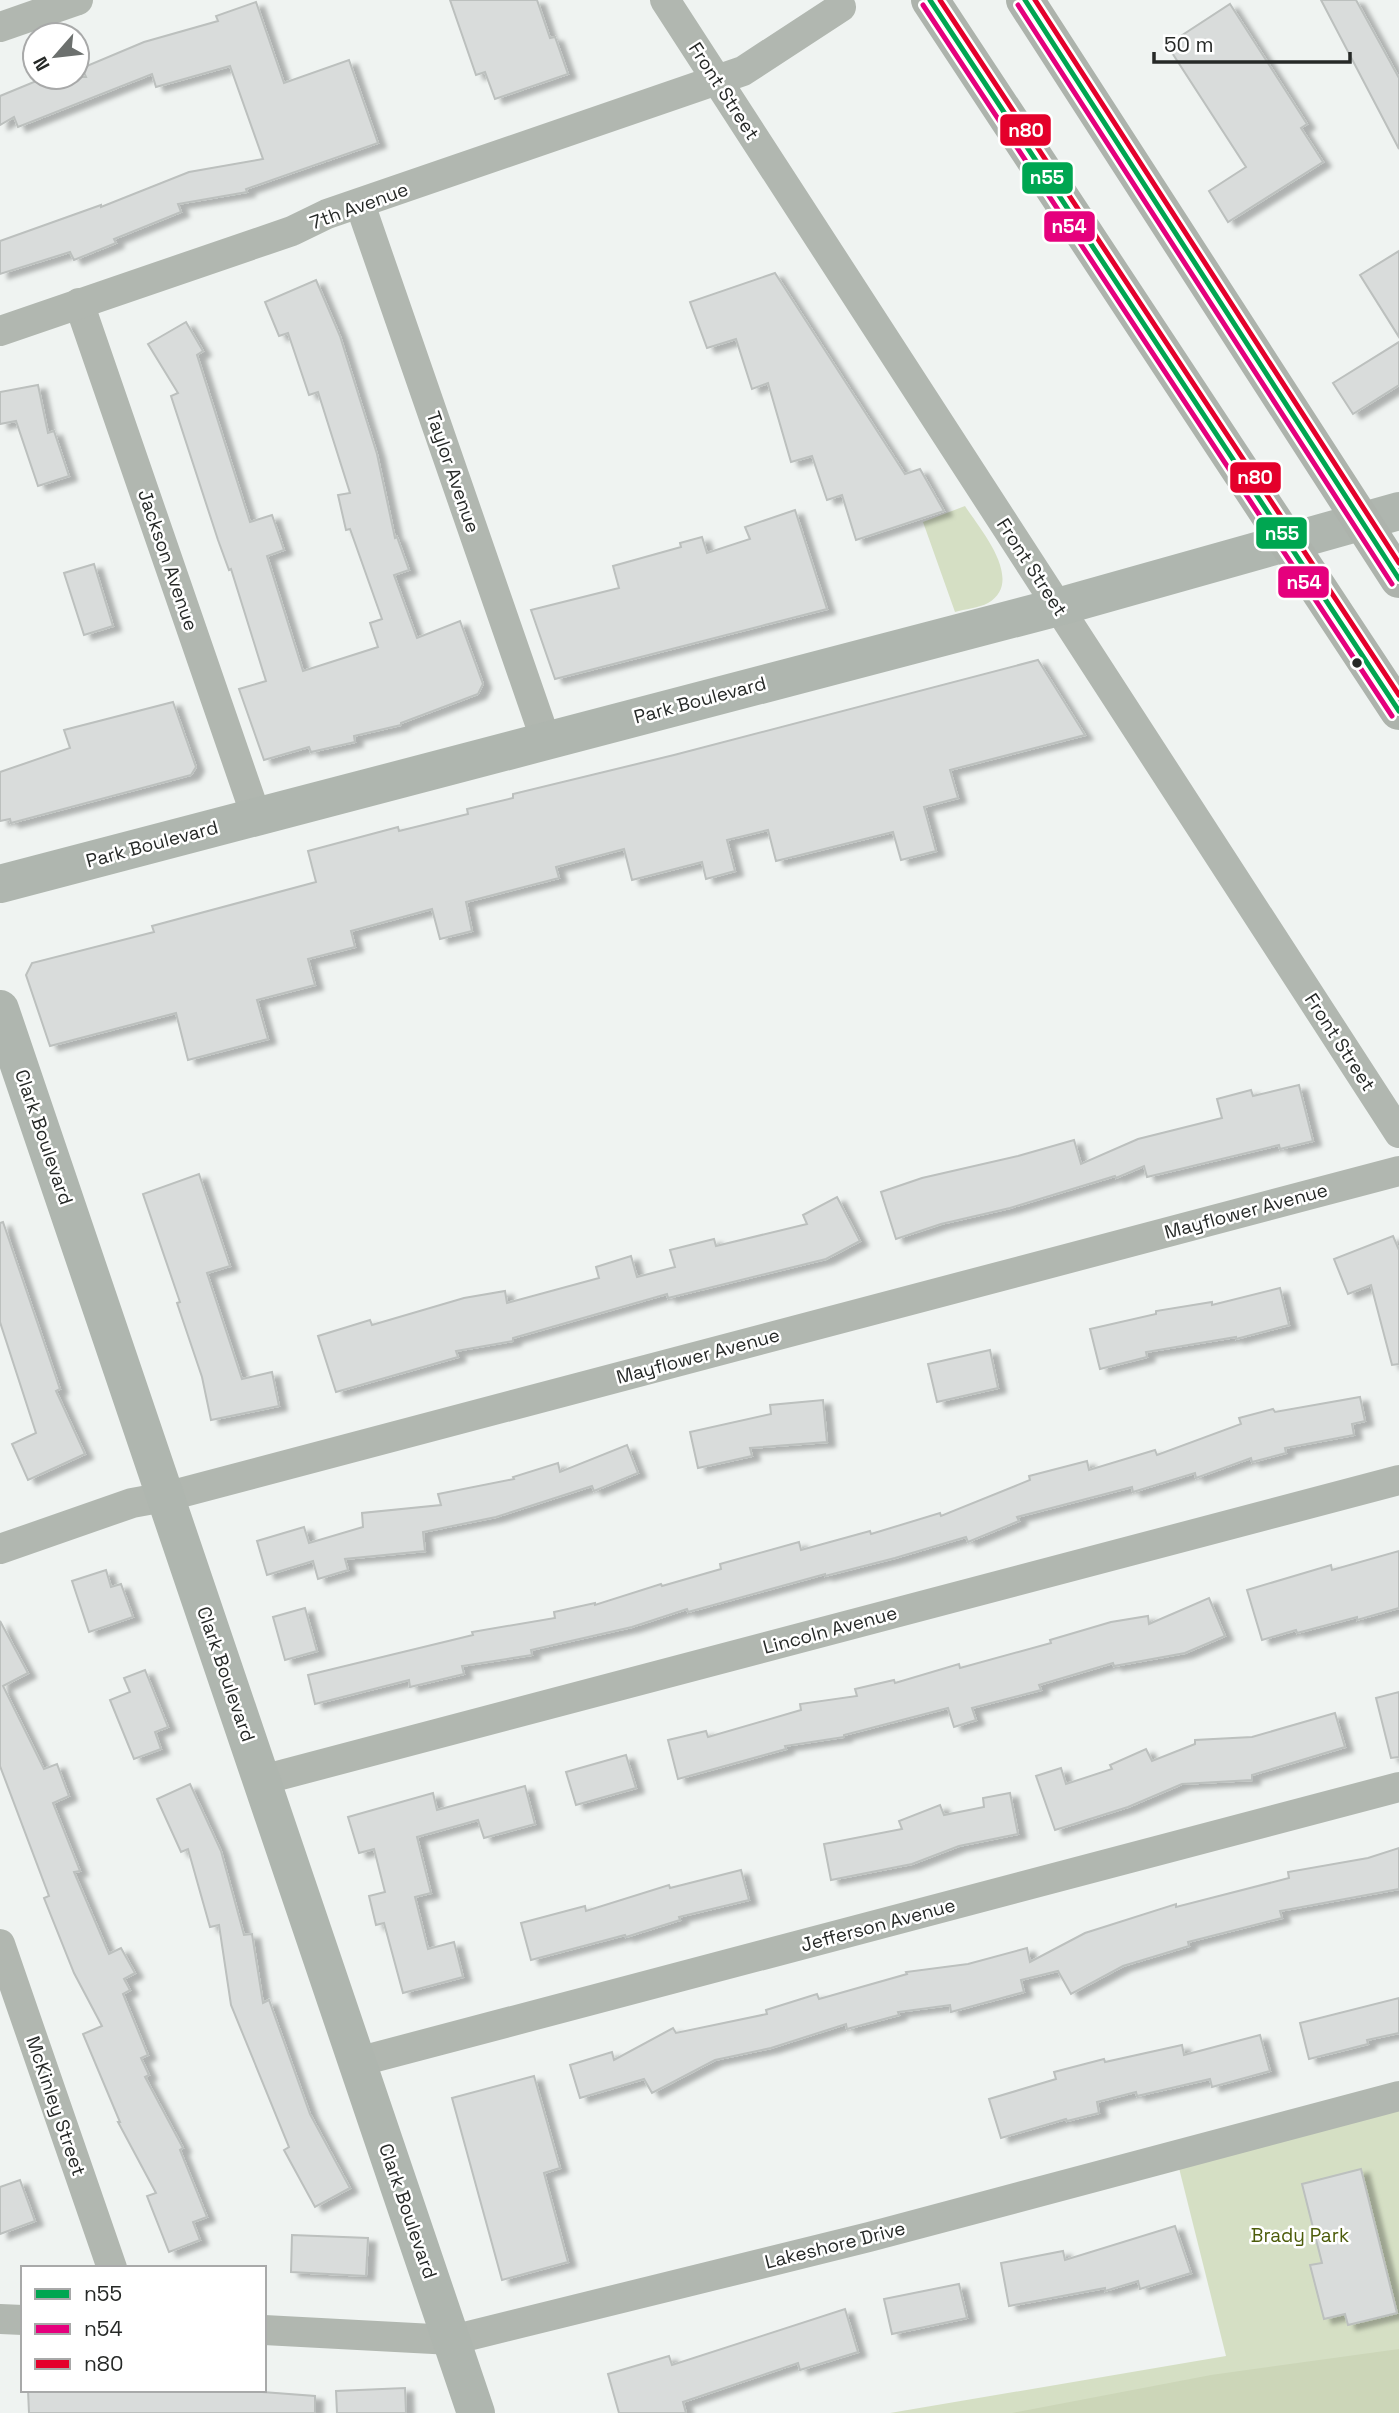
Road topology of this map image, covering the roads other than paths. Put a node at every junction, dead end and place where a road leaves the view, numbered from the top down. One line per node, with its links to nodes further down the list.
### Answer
1 (78, 0): 6 (street)
2 (665, 0): 7 (street, Front Street)
3 (930, 0): 13 (highway)
4 (1025, 0): 12 (highway)
5 (841, 7): 7 (street, 7th Avenue)
6 (0, 27)
7 (718, 80): 8 (street, 7th Avenue); 15 (street, Front Street)
8 (360, 204): 9 (street, 7th Avenue); 17 (street, Taylor Avenue)
9 (79, 303): 10 (street, 7th Avenue); 18 (street, Jackson Avenue)
10 (0, 331)
11 (1399, 511): 12 (street, Park Boulevard)
12 (1362, 521): 13 (street, Park Boulevard); 14 (highway)
13 (1288, 541): 15 (street, Park Boulevard); 16 (highway)
14 (1399, 579)
15 (1058, 607): 17 (street, Park Boulevard); 21 (street, Front Street)
16 (1399, 711)
17 (546, 741): 18 (street, Park Boulevard)
18 (256, 817): 19 (street, Park Boulevard)
19 (0, 884)
20 (0, 1009): 24 (street, Clark Boulevard)
21 (1399, 1133)
22 (1399, 1171): 24 (street, Mayflower Avenue)
23 (1399, 1480): 26 (street, Lincoln Avenue)
24 (165, 1497): 25 (street, Mayflower Avenue); 26 (street, Clark Boulevard)
25 (0, 1549)
26 (262, 1780): 29 (street, Clark Boulevard)
27 (1399, 1787): 29 (street, Jefferson Avenue)
28 (0, 1944): 31 (street, McKinley Street)
29 (357, 2062): 35 (street, Clark Boulevard)
30 (1399, 2096): 35 (street, Lakeshore Drive)
31 (110, 2266)
32 (0, 2319): 33 (street)
33 (21, 2320)
34 (266, 2330): 35 (street, Lakeshore Drive)
35 (452, 2340): 36 (street, Clark Boulevard)
36 (476, 2413)

